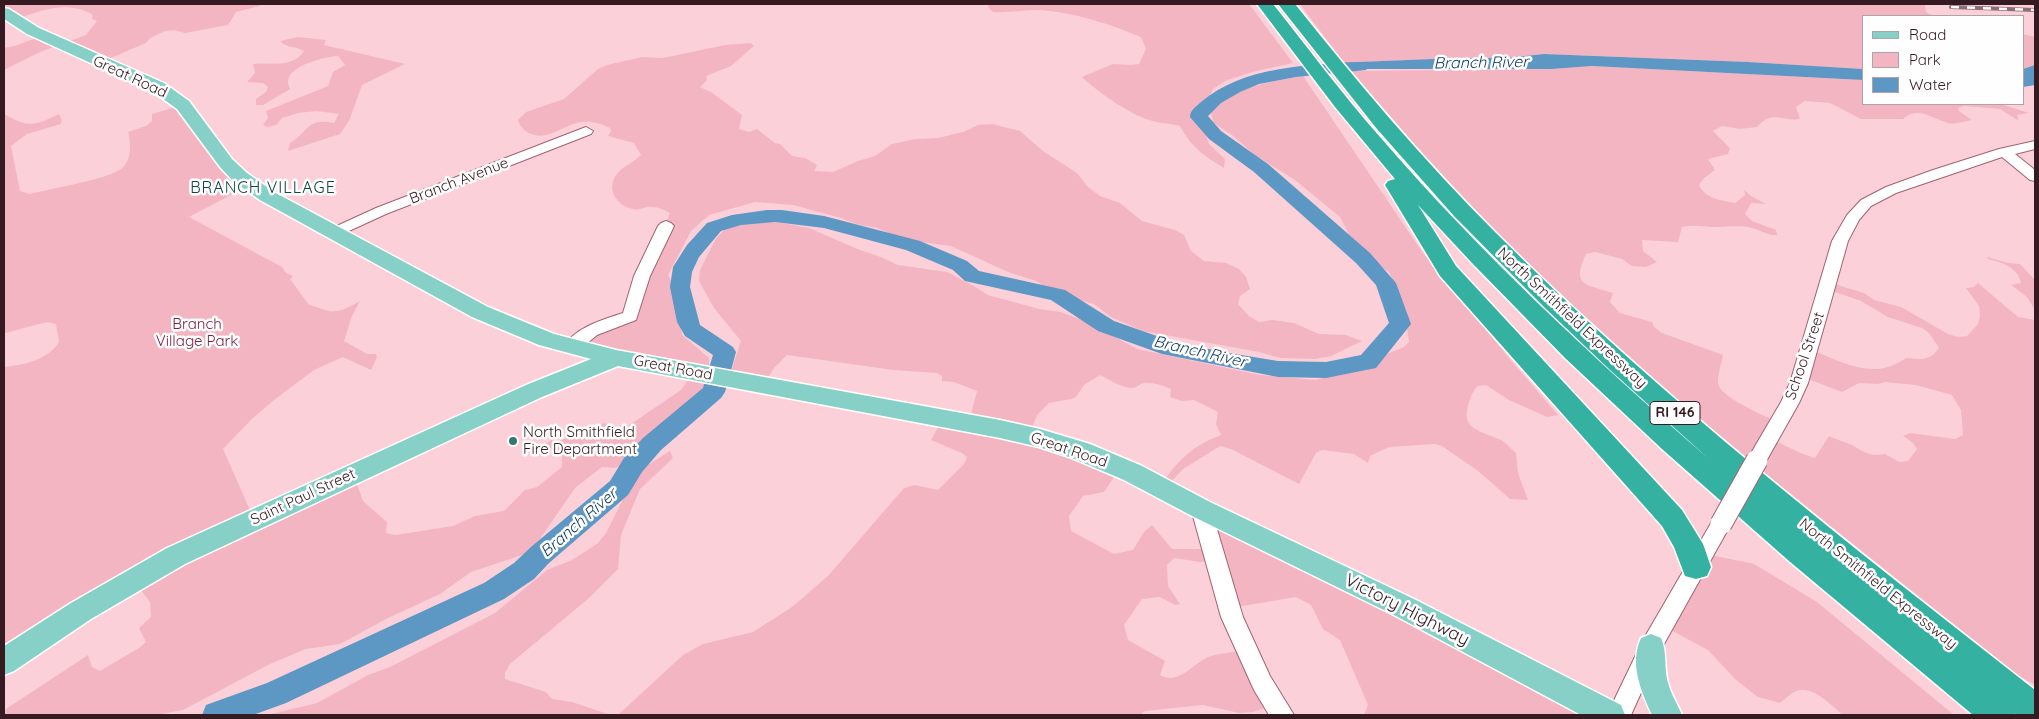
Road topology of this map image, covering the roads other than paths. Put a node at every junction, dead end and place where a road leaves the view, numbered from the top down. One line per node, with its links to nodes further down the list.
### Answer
1 (1265, 4): 4 (highway, North Smithfield Expressway / RI 146)
2 (1286, 4): 4 (highway, North Smithfield Expressway / RI 146)
3 (4, 12): 11 (main road, Great Road)
4 (1336, 83): 6 (highway, North Smithfield Expressway / RI 146); 16 (highway, North Smithfield Expressway / RI 146)
5 (586, 131): 11 (street, Branch Avenue)
6 (1377, 146): 15 (highway); 25 (highway, North Smithfield Expressway / RI 146)
7 (2035, 146): 8 (street, School Street)
8 (2004, 152): 9 (street); 15 (street, School Street, bridge)
9 (2035, 177)
10 (666, 226): 12 (street)
11 (333, 233): 12 (main road, Great Road)
12 (572, 347): 13 (main road, Great Road)
13 (616, 358): 14 (main road, Great Road); 18 (main road, Saint Paul Street)
14 (1201, 509): 21 (street); 22 (main road, Victory Highway)
15 (1696, 567): 17 (street, School Street)
16 (1875, 582): 19 (highway); 20 (highway, North Smithfield Expressway / RI 146)
17 (1651, 647): 23 (street, School Street); 24 (main road)
18 (4, 662)
19 (2035, 690)
20 (2035, 710)
21 (1282, 715)
22 (1610, 715)
23 (1619, 715)
24 (1667, 715)
25 (1998, 715)

